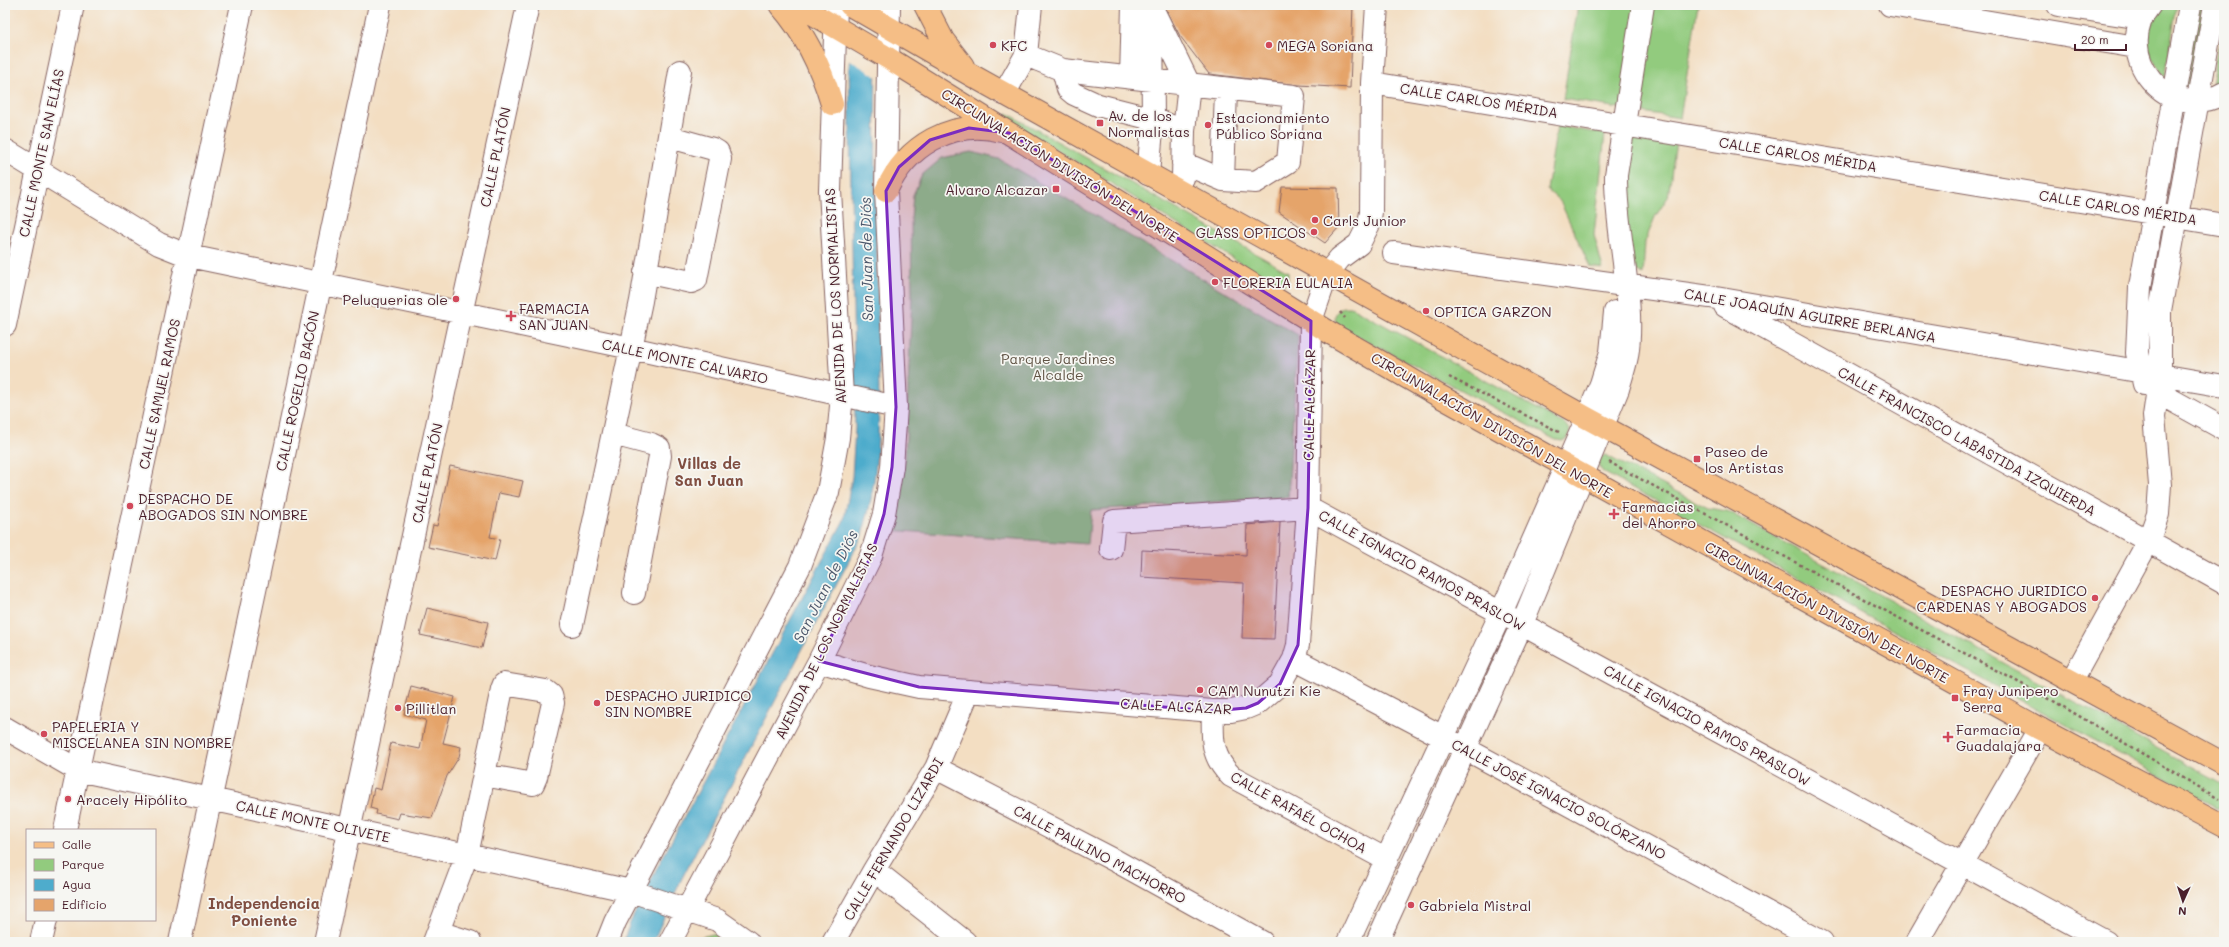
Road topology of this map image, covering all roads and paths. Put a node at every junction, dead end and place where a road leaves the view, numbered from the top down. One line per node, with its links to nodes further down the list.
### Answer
1 (73, 5): 43 (street, CALLE MONTE SAN ELÍAS)
2 (242, 5): 54 (street, CALLE SAMUEL RAMOS)
3 (380, 5): 57 (street, CALLE ROGELIO BACÓN)
4 (528, 5): 61 (street, CALLE PLATÓN)
5 (780, 5): 35 (main road)
6 (798, 5): 19 (main road, CIRCUNVALACIÓN DIVISIÓN DEL NORTE)
7 (850, 5): 20 (main road, CIRCUNVALACIÓN DIVISIÓN DEL NORTE)
8 (890, 5): 20 (street, AVENIDA DE LOS NORMALISTAS)
9 (925, 5): 26 (main road)
10 (1031, 5): 22 (street)
11 (1377, 5): 28 (street)
12 (1643, 5): 37 (street)
13 (1890, 5): 21 (street)
14 (2058, 5): 18 (street)
15 (2190, 5): 33 (street)
16 (2215, 5): 34 (street)
17 (1142, 6): 27 (street); 29 (street)
18 (2146, 12): 21 (street)
19 (838, 21): 23 (main road, CIRCUNVALACIÓN DIVISIÓN DEL NORTE); 35 (street, AVENIDA DE LOS NORMALISTAS)
20 (886, 27): 23 (street, AVENIDA DE LOS NORMALISTAS); 26 (main road, CIRCUNVALACIÓN DIVISIÓN DEL NORTE)
21 (2136, 47): 33 (street)
22 (1026, 55): 24 (street); 32 (street)
23 (886, 57): 39 (main road, CIRCUNVALACIÓN DIVISIÓN DEL NORTE); 46 (street, AVENIDA DE LOS NORMALISTAS)
24 (1064, 70): 27 (street); 36 (street)
25 (680, 71): 40 (street)
26 (970, 75): 32 (main road, CIRCUNVALACIÓN DIVISIÓN DEL NORTE)
27 (1141, 78): 29 (street); 36 (street)
28 (1372, 83): 37 (street, CALLE CARLOS MÉRIDA); 56 (street)
29 (1189, 84): 30 (street); 38 (street)
30 (1226, 89): 45 (street); 45 (street)
31 (2224, 93): 34 (street)
32 (1004, 94): 44 (main road, CIRCUNVALACIÓN DIVISIÓN DEL NORTE)
33 (2174, 97): 34 (street); 48 (street)
34 (2199, 100): 50 (street)
35 (832, 104): 69 (street, AVENIDA DE LOS NORMALISTAS)
36 (1153, 119): 38 (street); 44 (street)
37 (1623, 124): 48 (street, CALLE CARLOS MÉRIDA); 58 (street)
38 (1184, 131): 42 (street)
39 (1009, 133): 46 (main road); 62 (main road, CIRCUNVALACIÓN DIVISIÓN DEL NORTE)
40 (670, 137): 55 (street); 55 (street)
41 (5, 150): 43 (street, CALLE MONTE CALVARIO)
42 (1183, 164): 45 (street); 47 (street)
43 (38, 169): 49 (street, CALLE MONTE SAN ELÍAS); 54 (street, CALLE MONTE CALVARIO)
44 (1148, 174): 47 (main road, CIRCUNVALACIÓN DIVISIÓN DEL NORTE)
45 (1223, 180)
46 (886, 191): 70 (street, AVENIDA DE LOS NORMALISTAS)
47 (1183, 194): 56 (main road, CIRCUNVALACIÓN DIVISIÓN DEL NORTE)
48 (2153, 213): 50 (street, CALLE CARLOS MÉRIDA); 67 (street)
49 (28, 215): 53 (street); 64 (street, CALLE MONTE SAN ELÍAS)
50 (2176, 217): 51 (street, CALLE CARLOS MÉRIDA); 67 (street)
51 (2224, 225)
52 (1394, 253): 58 (street, CALLE JOAQUÍN AGUIRRE BERLANGA)
53 (5, 256)
54 (189, 256): 57 (street, CALLE MONTE CALVARIO); 96 (street, CALLE SAMUEL RAMOS)
55 (645, 272): 65 (street)
56 (1327, 274): 62 (street, CALLE ALCÁZAR); 71 (main road, CIRCUNVALACIÓN DIVISIÓN DEL NORTE)
57 (320, 284): 61 (street, CALLE MONTE CALVARIO); 98 (street, CALLE ROGELIO BACÓN)
58 (1621, 284): 59 (street, CALLE JOAQUÍN AGUIRRE BERLANGA); 71 (street)
59 (1710, 298): 67 (street, CALLE JOAQUÍN AGUIRRE BERLANGA); 78 (street, CALLE FRANCISCO LABASTIDA IZQUIERDA)
60 (1340, 312): 63 (path)
61 (461, 313): 65 (street, CALLE MONTE CALVARIO); 101 (street, CALLE PLATÓN)
62 (1311, 321): 76 (main road, CIRCUNVALACIÓN DIVISIÓN DEL NORTE); 77 (street, CALLE ALCÁZAR)
63 (1349, 322)
64 (5, 325)
65 (631, 348): 69 (street, CALLE MONTE CALVARIO); 74 (street)
66 (1448, 377): 73 (path)
67 (2152, 379): 68 (street, CALLE JOAQUÍN AGUIRRE BERLANGA); 72 (street); 78 (street)
68 (2224, 386)
69 (846, 396): 70 (street, CALLE MONTE CALVARIO); 107 (street, AVENIDA DE LOS NORMALISTAS)
70 (891, 406): 86 (street, AVENIDA DE LOS NORMALISTAS)
71 (1595, 422): 76 (street); 87 (main road, CIRCUNVALACIÓN DIVISIÓN DEL NORTE)
72 (2224, 428)
73 (1560, 433)
74 (613, 434): 81 (street); 84 (street)
75 (1608, 462): 99 (path)
76 (1574, 472): 82 (street); 83 (street); 91 (main road, CIRCUNVALACIÓN DIVISIÓN DEL NORTE)
77 (1308, 508): 79 (street); 82 (street, CALLE IGNACIO RAMOS PRASLOW); 85 (street, CALLE ALCÁZAR)
78 (2148, 542): 80 (street, CALLE FRANCISCO LABASTIDA IZQUIERDA); 87 (street)
79 (1111, 549)
80 (2224, 583)
81 (634, 593)
82 (1501, 613): 83 (street, CALLE IGNACIO RAMOS PRASLOW); 92 (street)
83 (1522, 624): 93 (street); 105 (street, CALLE IGNACIO RAMOS PRASLOW)
84 (572, 625)
85 (1294, 659): 89 (street, CALLE ALCÁZAR); 92 (street, CALLE JOSÉ IGNACIO SOLÓRZANO)
86 (819, 661): 88 (street, CALLE ALCÁZAR); 108 (street, AVENIDA DE LOS NORMALISTAS)
87 (2072, 680): 94 (main road, CIRCUNVALACIÓN DIVISIÓN DEL NORTE)
88 (969, 691): 89 (street, CALLE ALCÁZAR); 95 (street, CALLE FERNANDO LIZARDI)
89 (1213, 711): 104 (street, CALLE RAFAÉL OCHOA)
90 (5, 728): 96 (street, CALLE MONTE OLIVETE)
91 (2040, 729): 100 (main road, CIRCUNVALACIÓN DIVISIÓN DEL NORTE); 105 (street)
92 (1444, 737): 93 (street, CALLE JOSÉ IGNACIO SOLÓRZANO); 104 (street)
93 (1464, 748): 122 (street); 123 (street, CALLE JOSÉ IGNACIO SOLÓRZANO)
94 (2224, 764)
95 (936, 768): 106 (street, CALLE FERNANDO LIZARDI); 120 (street, CALLE PAULINO MACHORRO)
96 (78, 770): 98 (street, CALLE MONTE OLIVETE); 102 (street, CALLE SAMUEL RAMOS)
97 (484, 775): 97 (street); 103 (street)
98 (210, 798): 101 (street, CALLE MONTE OLIVETE); 112 (street, CALLE ROGELIO BACÓN)
99 (2224, 802)
100 (2224, 826)
101 (350, 828): 103 (street, CALLE MONTE OLIVETE); 113 (street, CALLE PLATÓN)
102 (65, 829)
103 (467, 855): 107 (street, CALLE MONTE OLIVETE); 110 (street)
104 (1387, 860): 121 (street)
105 (1962, 863): 124 (street); 125 (street, CALLE IGNACIO RAMOS PRASLOW)
106 (874, 870): 118 (street, CALLE FERNANDO LIZARDI); 119 (street)
107 (634, 892): 108 (street, CALLE MONTE OLIVETE); 115 (street, AVENIDA DE LOS NORMALISTAS)
108 (683, 907): 116 (street, AVENIDA DE LOS NORMALISTAS); 117 (street, CALLE MONTE OLIVETE)
109 (46, 921): 111 (street)
110 (436, 937): 114 (street)
111 (42, 942)
112 (180, 942)
113 (325, 942)
114 (470, 942)
115 (607, 942)
116 (670, 942)
117 (748, 942)
118 (833, 942)
119 (965, 942)
120 (1262, 942)
121 (1348, 942)
122 (1377, 942)
123 (1822, 942)
124 (1916, 942)
125 (2106, 942)

